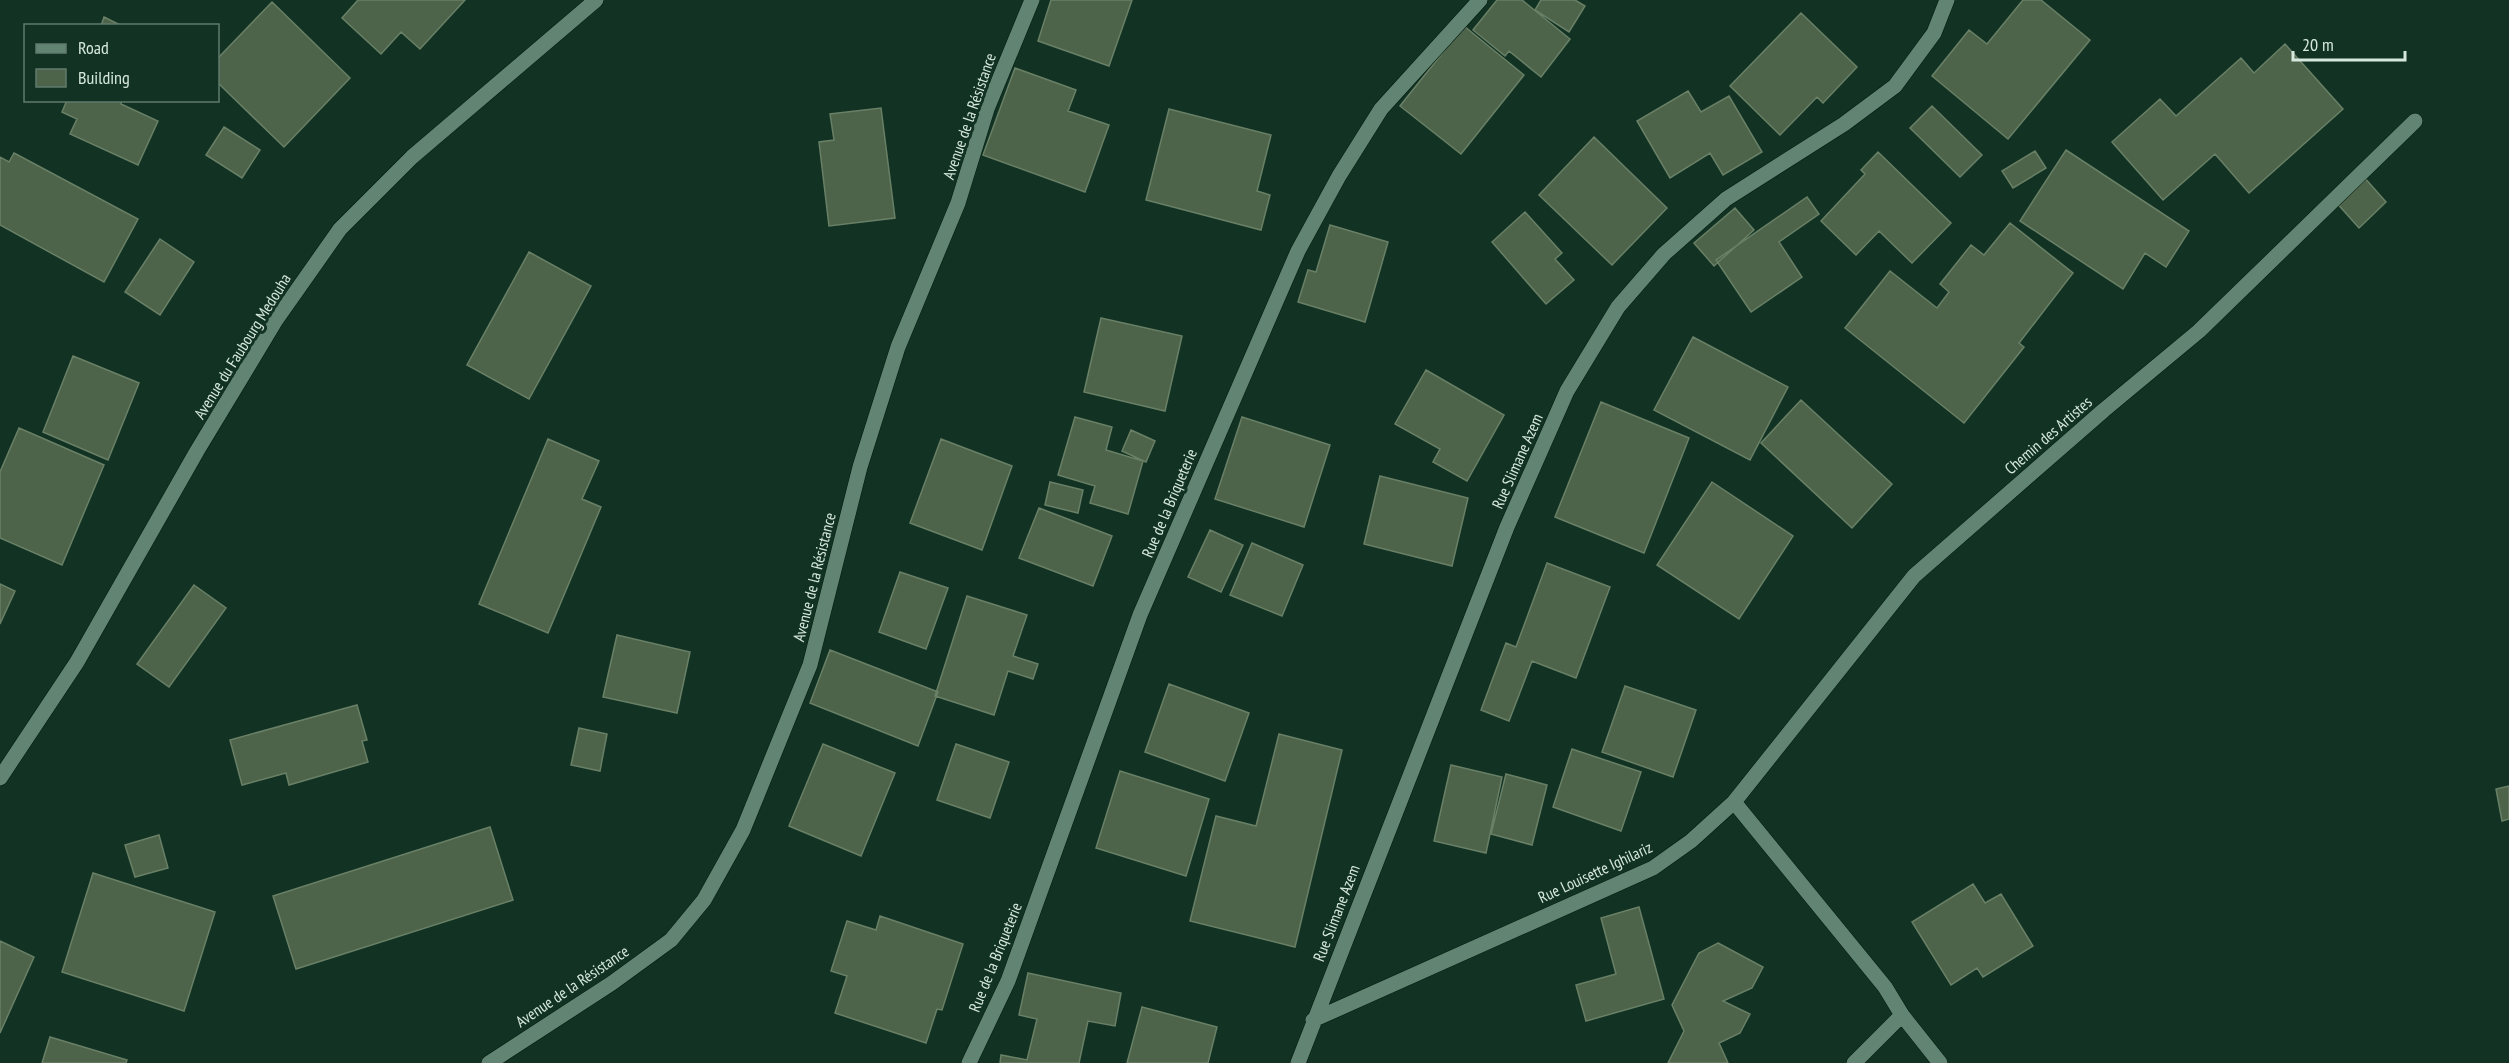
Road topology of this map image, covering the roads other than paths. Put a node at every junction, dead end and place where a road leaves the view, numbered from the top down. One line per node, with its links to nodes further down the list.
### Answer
1 (596, 0): 6 (street, Avenue du Faubourg Medouha)
2 (1032, 0): 10 (street, Avenue de la Résistance)
3 (1480, 0): 11 (street, Rue de la Briqueterie)
4 (1947, 0): 9 (street, Rue Slimane Azem)
5 (2415, 121): 7 (street, Chemin des Artistes)
6 (0, 778)
7 (1734, 802): 8 (street); 9 (street, Rue Louisette Ighilariz)
8 (1902, 1015): 13 (street); 14 (street)
9 (1313, 1020): 12 (street, Rue Slimane Azem)
10 (489, 1063)
11 (969, 1063)
12 (1298, 1063)
13 (1854, 1063)
14 (1940, 1063)

